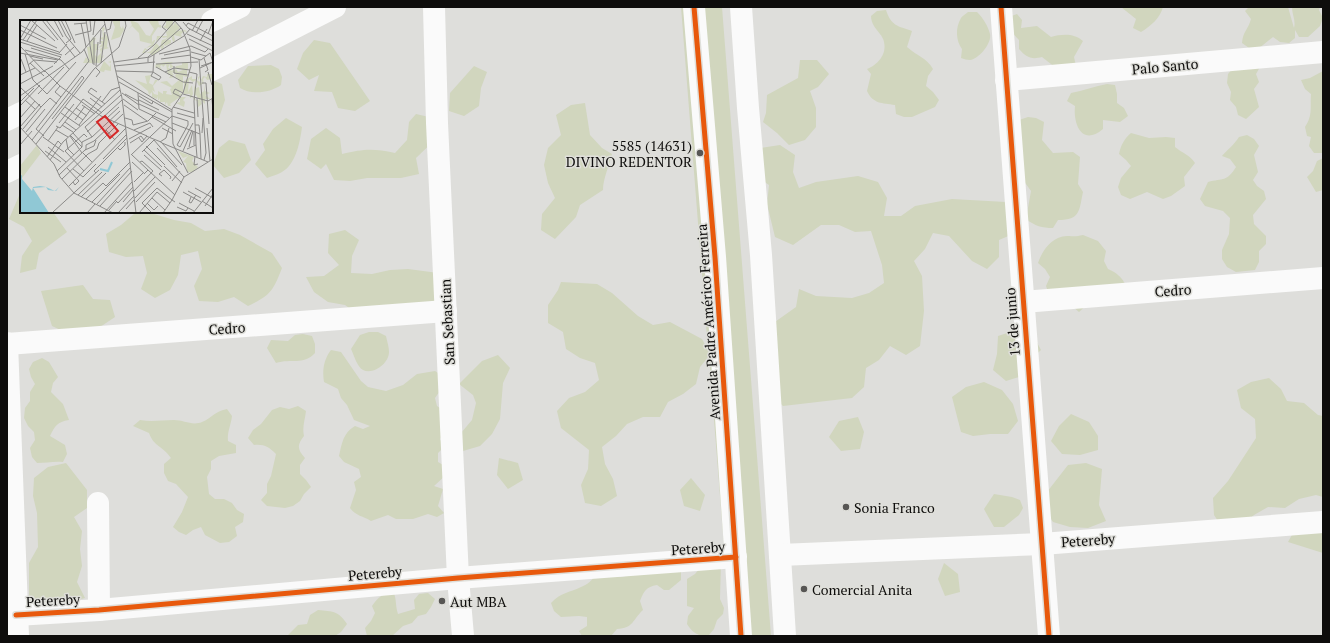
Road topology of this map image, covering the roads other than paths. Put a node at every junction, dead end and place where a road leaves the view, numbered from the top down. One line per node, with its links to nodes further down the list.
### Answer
1 (240, 7): 7 (street)
2 (335, 7): 9 (street)
3 (434, 7): 17 (street, San Sebastian)
4 (694, 7): 23 (street, Avenida Padre Américo Ferreira)
5 (741, 7): 22 (street)
6 (1001, 7): 10 (street, 13 de junio)
7 (212, 16)
8 (1323, 52): 10 (street, Palo Santo)
9 (213, 69)
10 (1006, 80): 16 (street, 13 de junio)
11 (20, 114): 12 (street)
12 (7, 120)
13 (20, 166): 14 (street)
14 (7, 172)
15 (1323, 278): 16 (street, Cedro)
16 (1023, 302): 21 (street, 13 de junio)
17 (446, 311): 18 (street, Cedro); 24 (street, San Sebastian)
18 (7, 344): 26 (street)
19 (98, 503): 25 (street)
20 (1323, 522): 21 (street, Petereby)
21 (1042, 544): 22 (street, Petereby); 31 (street, 13 de junio)
22 (780, 555): 30 (street)
23 (736, 557): 24 (street, Petereby); 29 (street, Avenida Padre Américo Ferreira)
24 (458, 578): 25 (street, Petereby); 28 (street, San Sebastian)
25 (99, 610): 26 (street, Petereby)
26 (16, 615): 27 (street)
27 (18, 636)
28 (463, 636)
29 (741, 636)
30 (785, 636)
31 (1049, 636)

